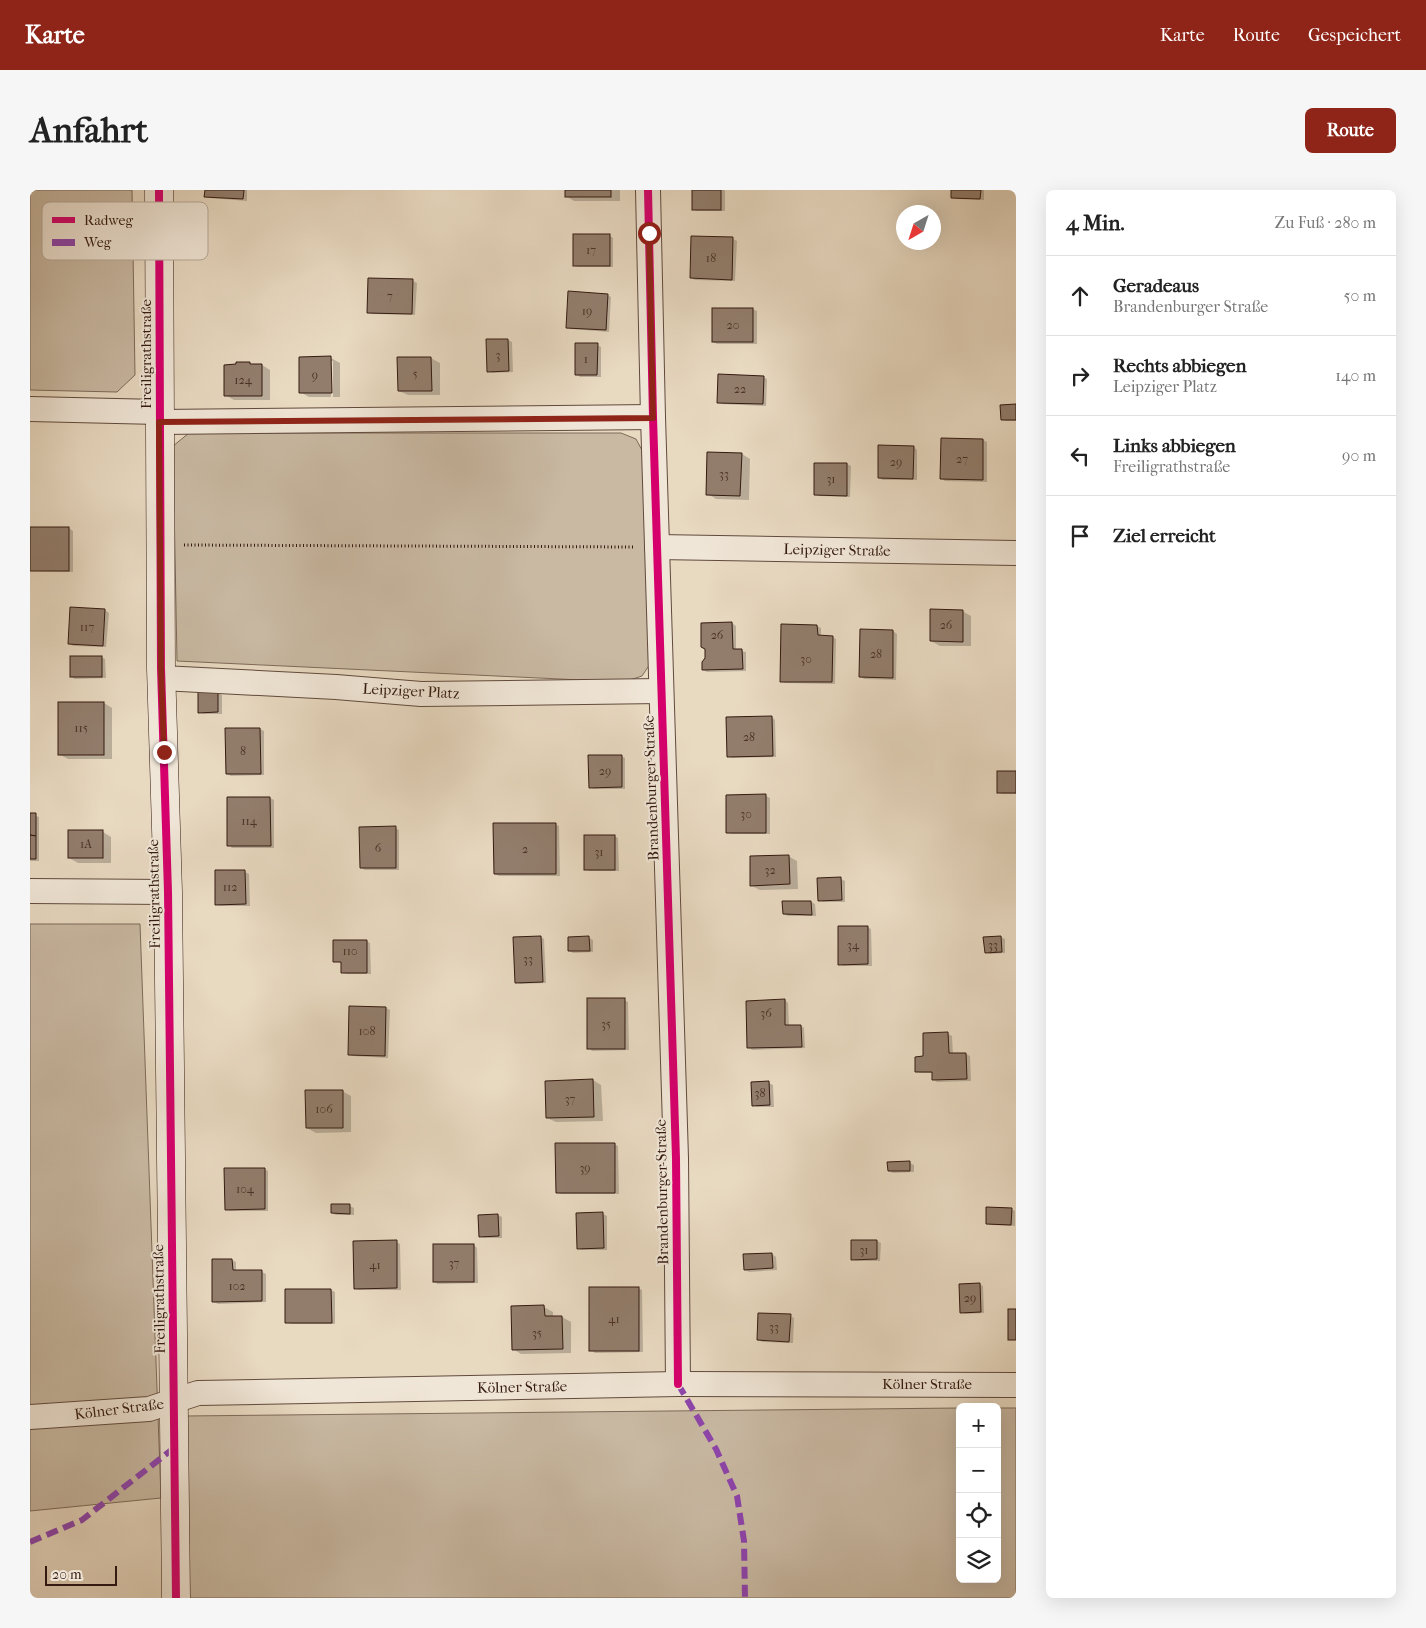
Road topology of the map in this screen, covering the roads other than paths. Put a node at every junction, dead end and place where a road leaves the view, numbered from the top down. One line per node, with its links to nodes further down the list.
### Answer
1 (648, 190): 5 (street, Brandenburger Straße)
2 (159, 260): 4 (street, Freiligrathstraße)
3 (30, 409): 4 (street)
4 (159, 417): 5 (street); 8 (street, Freiligrathstraße)
5 (653, 418): 6 (street, Brandenburger Straße)
6 (657, 547): 7 (street, Leipziger Straße); 9 (street, Brandenburger Straße)
7 (1016, 553)
8 (162, 678): 9 (street, Leipziger Platz); 11 (street, Freiligrathstraße)
9 (661, 691): 12 (street, Brandenburger Straße)
10 (30, 891): 11 (street)
11 (168, 892): 14 (street, Freiligrathstraße)
12 (678, 1384): 13 (street, Kölner Straße); 14 (street, Kölner Straße)
13 (1016, 1385)
14 (174, 1402): 15 (street, Kölner Straße); 16 (street, Freiligrathstraße)
15 (30, 1417)
16 (176, 1598)

